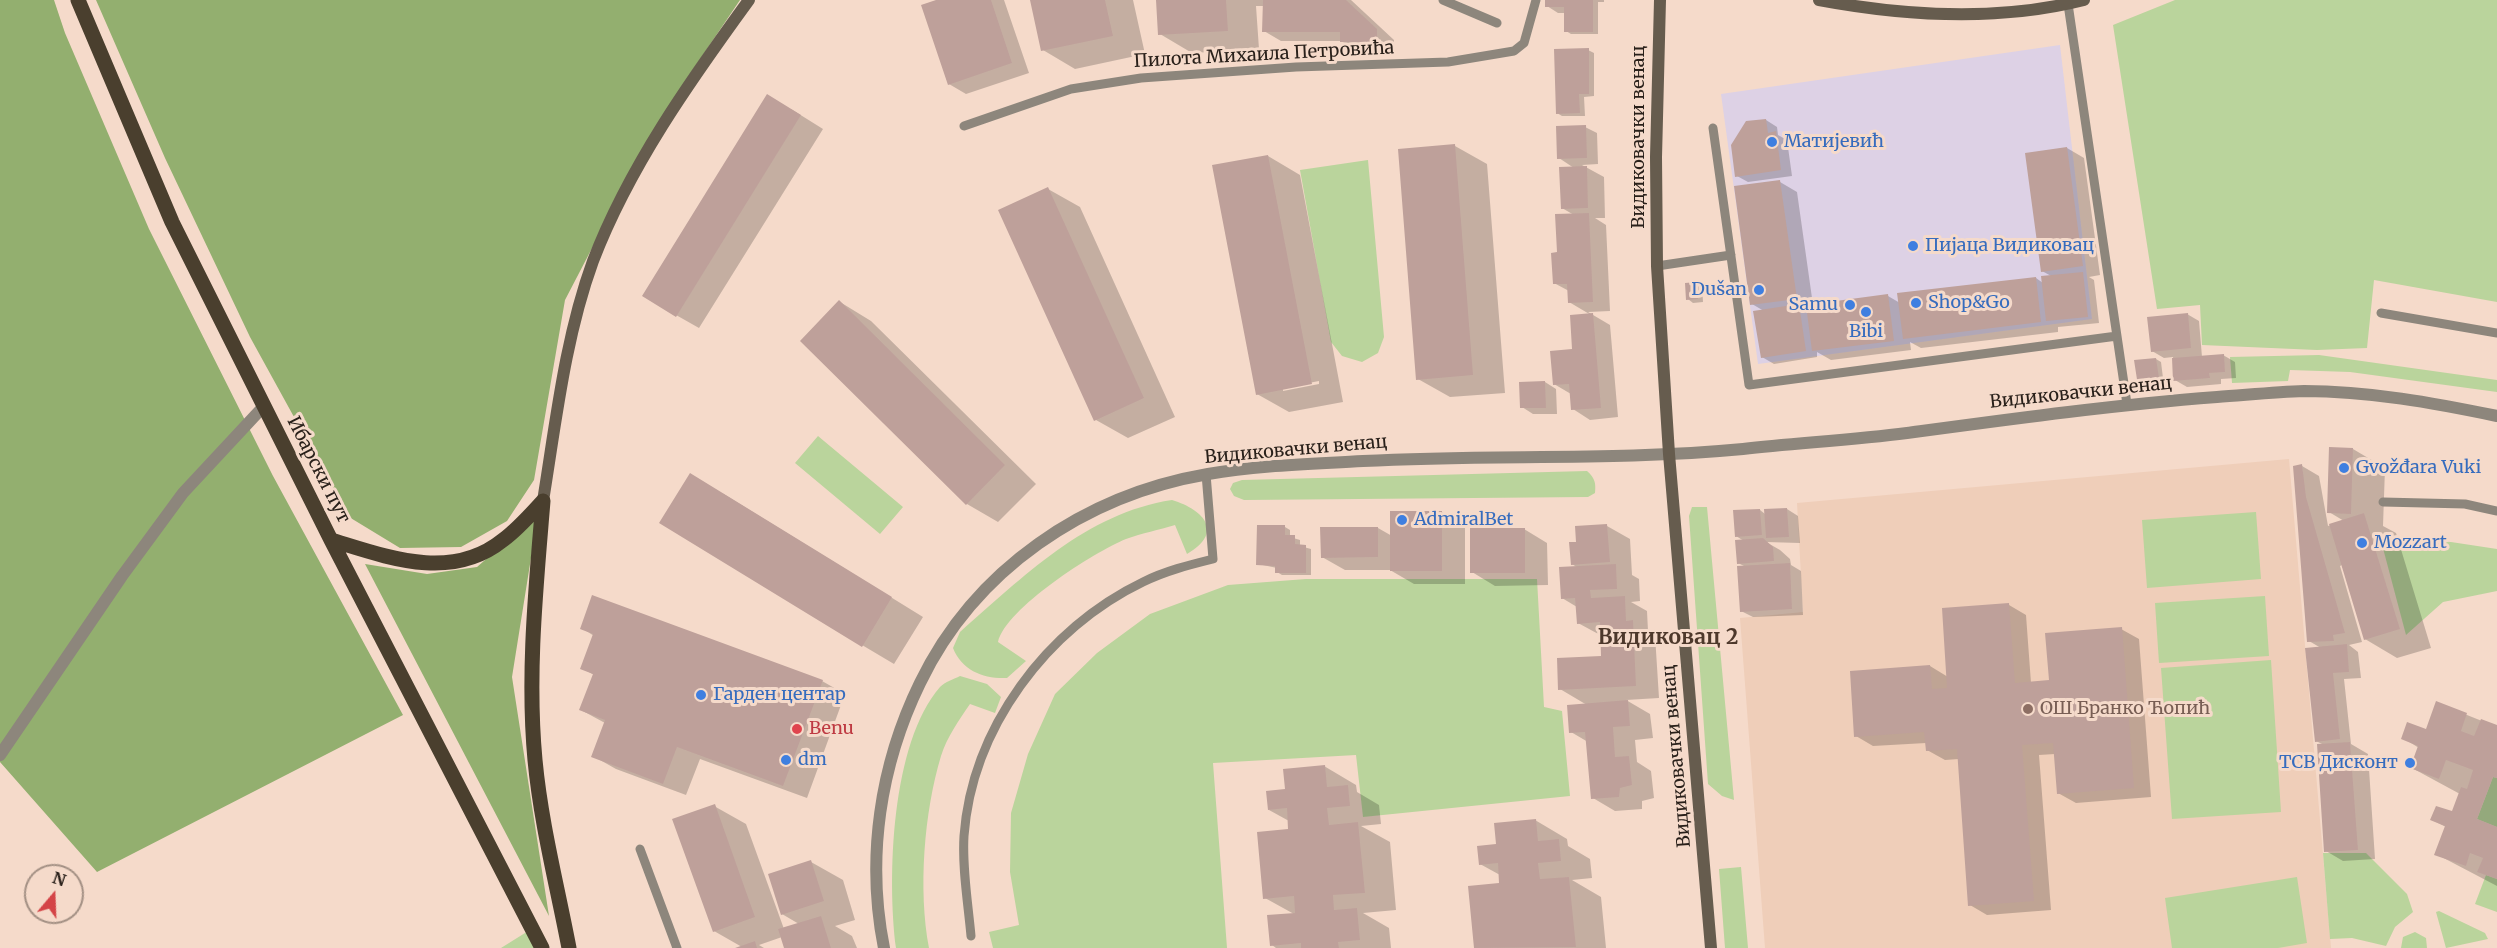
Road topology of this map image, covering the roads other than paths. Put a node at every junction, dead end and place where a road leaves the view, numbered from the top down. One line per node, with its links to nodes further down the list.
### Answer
1 (78, 0): 18 (main road, Ибарски пут)
2 (748, 0): 22 (street)
3 (1443, 0): 9 (lane)
4 (1536, 0): 10 (lane, Пилота Михаила Петровића)
5 (1660, 0): 13 (street, Видиковачки венац)
6 (1819, 0): 8 (street)
7 (2084, 0): 8 (street)
8 (2068, 4): 16 (lane)
9 (1497, 23)
10 (964, 126)
11 (1713, 128): 12 (lane)
12 (1731, 255): 13 (lane); 16 (lane)
13 (1657, 266): 20 (street, Видиковачки венац)
14 (2381, 313): 15 (lane)
15 (2497, 333)
16 (2118, 336): 17 (lane)
17 (2127, 404): 19 (street, Видиковачки венац); 20 (street, Видиковачки венац)
18 (264, 406): 25 (main road, Ибарски пут); 26 (street)
19 (2497, 416)
20 (1669, 454): 21 (street, Видиковачки венац); 33 (street, Видиковачки венац)
21 (1206, 474): 28 (lane); 32 (street, Видиковачки венац)
22 (543, 501): 25 (main road); 30 (main road)
23 (2383, 502): 24 (lane)
24 (2497, 511)
25 (332, 540): 29 (main road, Ибарски пут)
26 (0, 755)
27 (640, 849): 31 (lane)
28 (971, 936)
29 (542, 948)
30 (569, 948)
31 (677, 948)
32 (884, 948)
33 (1711, 948)

